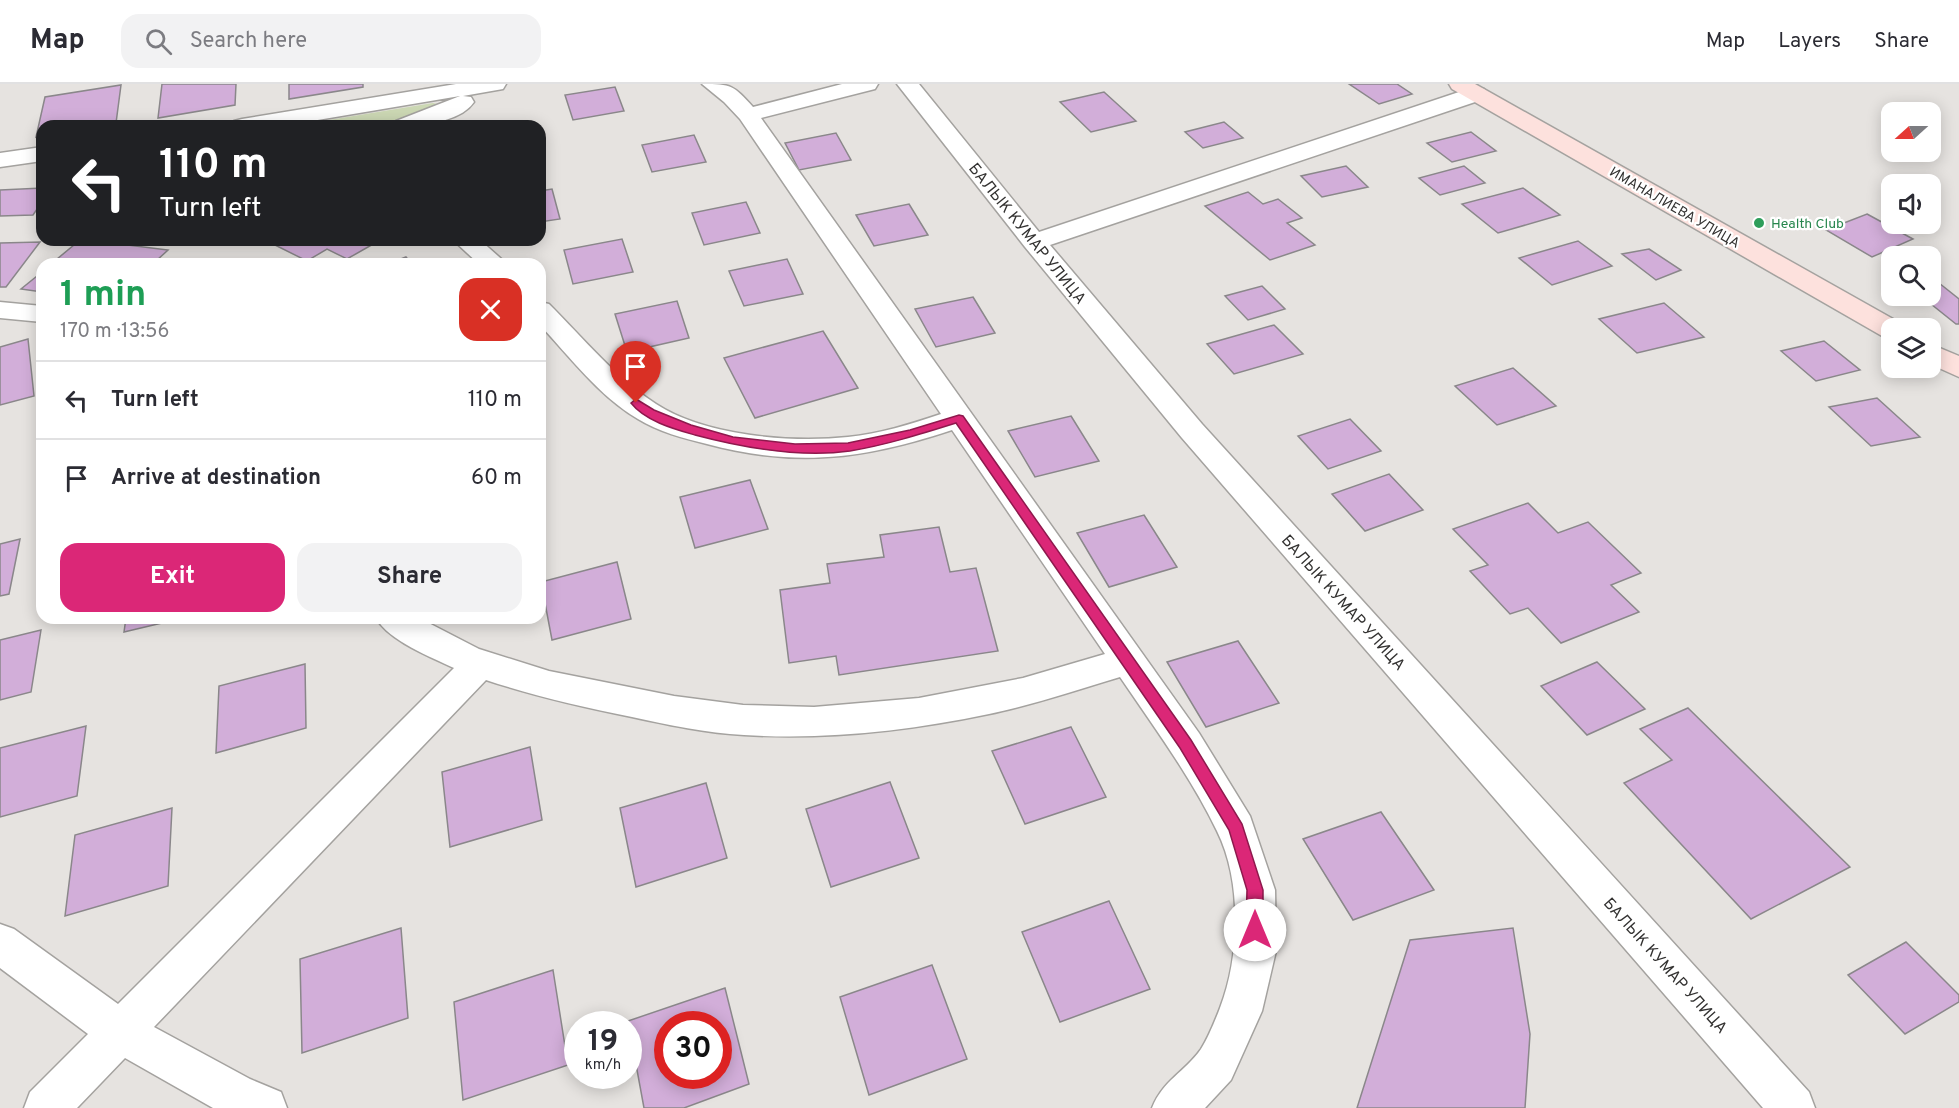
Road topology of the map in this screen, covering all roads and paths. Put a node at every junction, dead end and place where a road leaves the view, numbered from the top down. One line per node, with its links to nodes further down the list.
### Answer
1 (713, 84): 6 (street)
2 (867, 84): 6 (street)
3 (908, 84): 11 (street, БАЛЫК КУМАР УЛИЦА)
4 (491, 85): 7 (street); 8 (street)
5 (1468, 89): 11 (street); 17 (street, ИМАНАЛИЕВА УЛИЦА)
6 (748, 115): 20 (street)
7 (278, 120)
8 (421, 120)
9 (36, 155): 10 (street)
10 (0, 160)
11 (1034, 242): 29 (street, БАЛЫК КУМАР УЛИЦА)
12 (472, 246): 13 (street)
13 (487, 258)
14 (0, 310): 15 (street)
15 (36, 313)
16 (546, 320): 20 (street)
17 (1881, 324)
18 (1941, 358): 19 (street)
19 (1959, 368)
20 (959, 418): 22 (street)
21 (401, 624): 23 (street)
22 (1128, 661): 23 (street); 28 (street)
23 (479, 665): 25 (street)
24 (0, 944): 25 (street)
25 (122, 1033): 26 (street); 27 (street)
26 (46, 1108)
27 (265, 1108)
28 (1174, 1108)
29 (1793, 1108)

